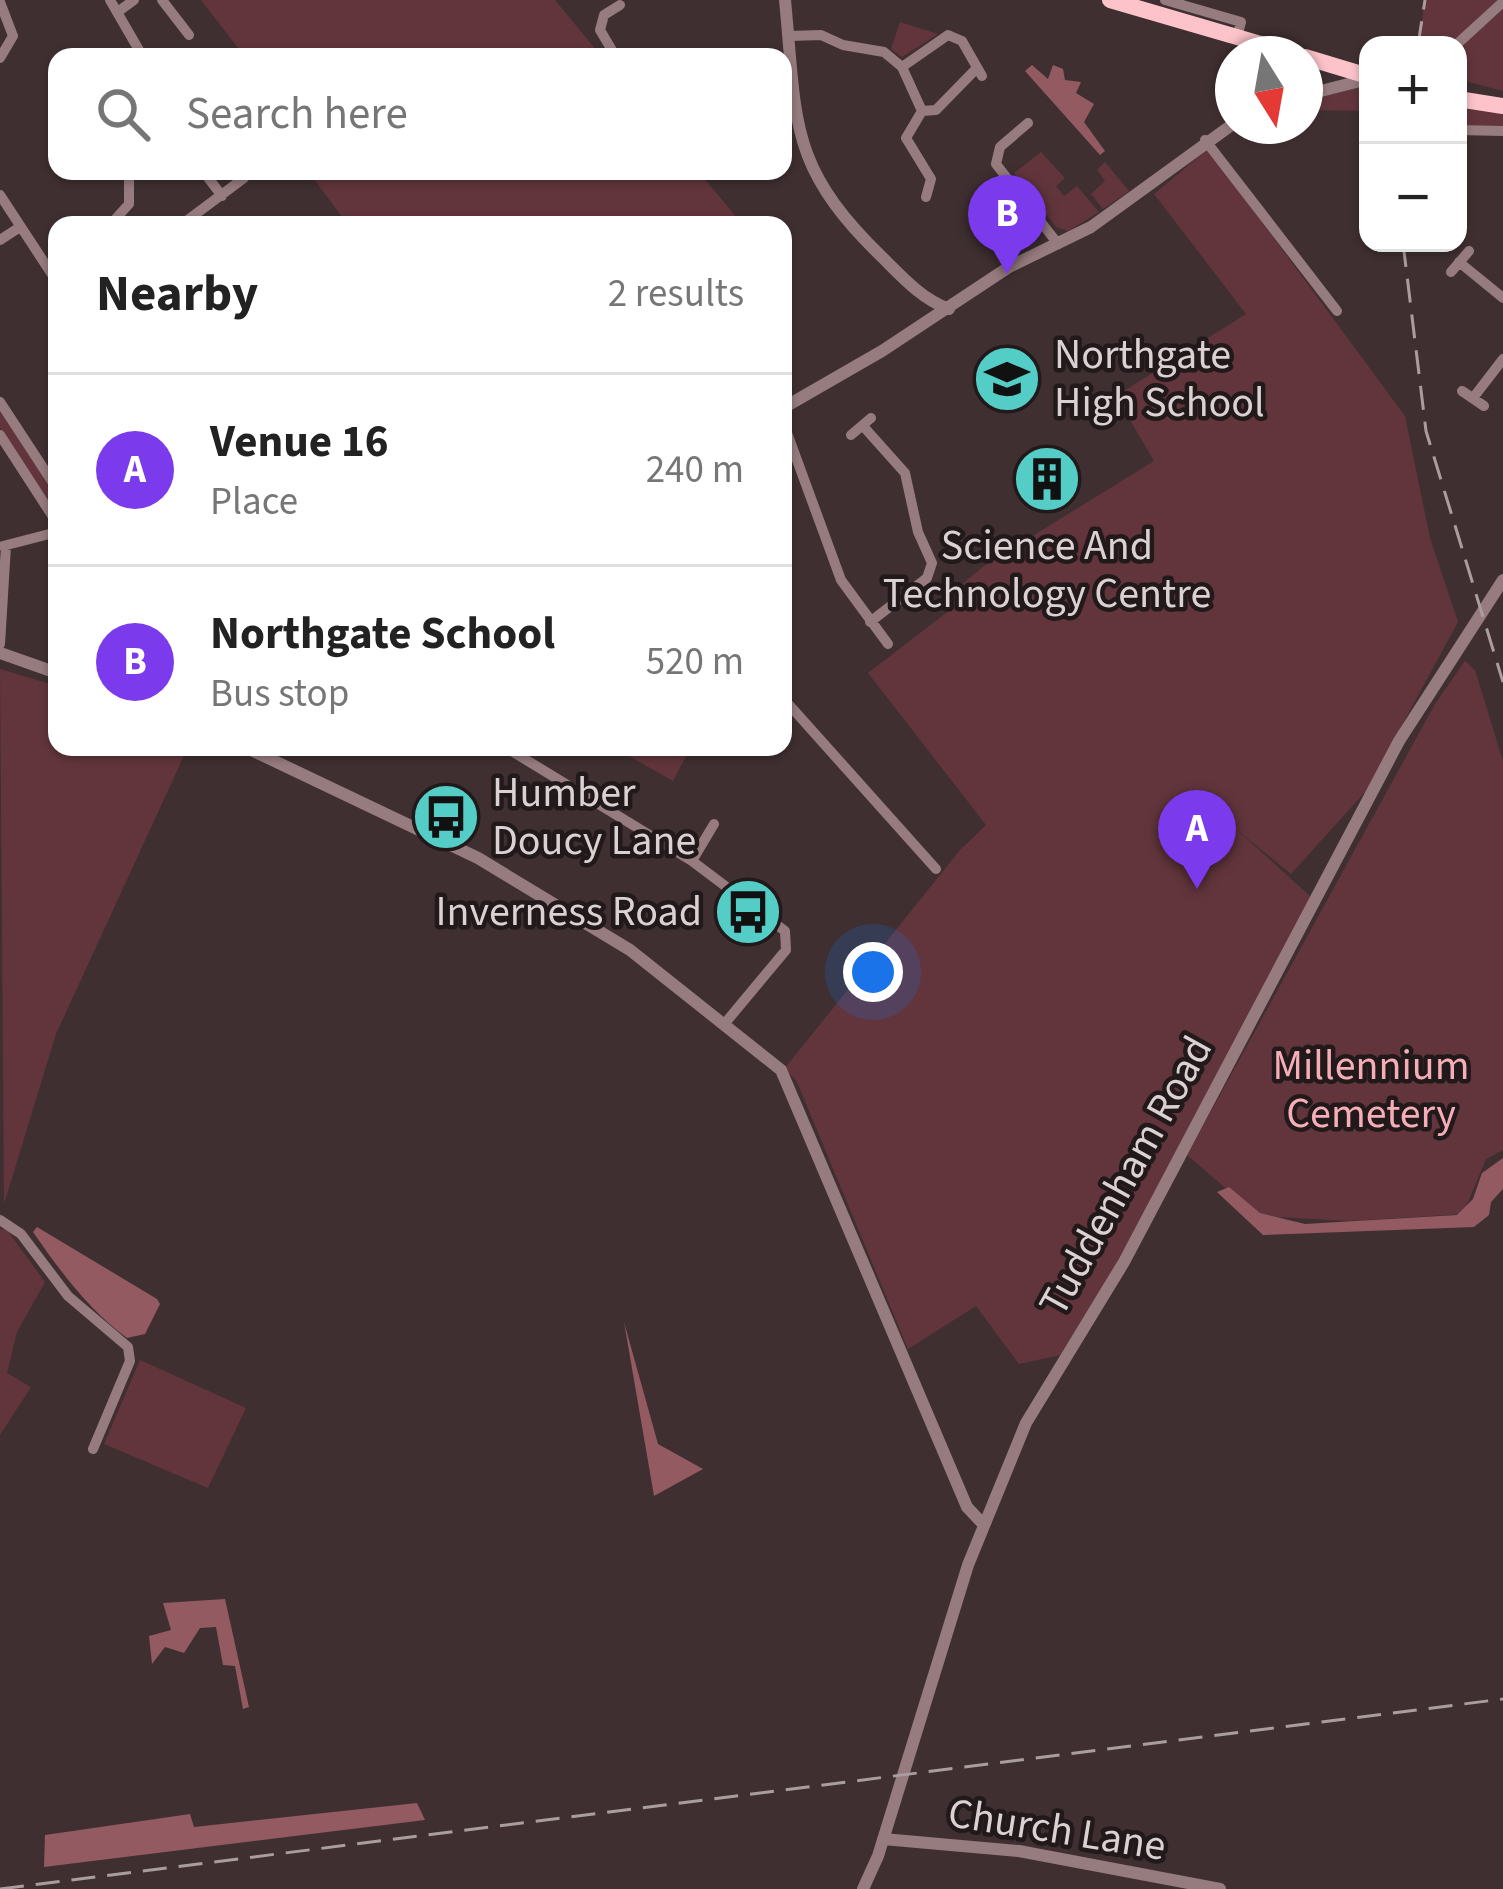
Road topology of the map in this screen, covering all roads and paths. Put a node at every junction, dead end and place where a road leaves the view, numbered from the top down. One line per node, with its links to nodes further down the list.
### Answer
1 (110, 0): 11 (street)
2 (134, 0): 11 (street)
3 (162, 0): 12 (street)
4 (634, 0): 9 (street)
5 (785, 0): 13 (street)
6 (1110, 0): 14 (main road)
7 (1165, 0): 15 (street)
8 (0, 2): 20 (street)
9 (619, 2): 18 (street)
10 (1503, 2): 16 (street)
11 (119, 11): 17 (street)
12 (189, 35)
13 (789, 36): 19 (street); 22 (street)
14 (1223, 36)
15 (1250, 36)
16 (1466, 36)
17 (138, 48)
18 (610, 48)
19 (789, 48)
20 (0, 58)
21 (1323, 63): 23 (main road)
22 (902, 67): 28 (street); 28 (street)
23 (1359, 74)
24 (1359, 80): 25 (street)
25 (1323, 90)
26 (1467, 101): 27 (main road)
27 (1503, 106)
28 (922, 111): 40 (street)
29 (792, 119): 48 (street)
30 (1028, 123): 45 (street)
31 (1467, 130): 32 (street)
32 (1503, 131)
33 (1215, 134): 34 (street)
34 (1205, 140): 45 (street); 51 (street)
35 (129, 180): 41 (street)
36 (210, 180): 39 (street)
37 (242, 180): 39 (street)
38 (0, 195): 43 (street)
39 (222, 196): 42 (street)
40 (926, 197)
41 (118, 216)
42 (194, 216)
43 (20, 227): 44 (street); 47 (street)
44 (0, 240)
45 (1058, 244): 50 (street)
46 (1468, 251): 49 (street)
47 (48, 269)
48 (918, 291): 50 (street); 52 (street)
49 (1503, 298)
50 (949, 309): 52 (street)
51 (1337, 311)
52 (933, 320): 56 (street)
53 (1503, 359): 54 (street)
54 (1473, 398)
55 (0, 402): 60 (street)
56 (792, 403)
57 (0, 435): 61 (street)
58 (851, 435): 65 (street)
59 (792, 439): 65 (street)
60 (48, 475)
61 (48, 509)
62 (48, 534): 63 (street)
63 (3, 546): 66 (street)
64 (1499, 585): 79 (street, Tuddenham Road)
65 (870, 622): 67 (street)
66 (0, 644)
67 (888, 644)
68 (0, 653): 69 (street)
69 (48, 670)
70 (792, 708): 75 (street)
71 (264, 756): 76 (street)
72 (520, 756): 74 (street)
73 (714, 824): 74 (street)
74 (692, 861): 76 (street)
75 (936, 869)
76 (726, 1022): 79 (street)
77 (0, 1220): 78 (street)
78 (93, 1449)
79 (983, 1524): 80 (street, Tuddenham Road)
80 (884, 1839): 81 (street, Tuddenham Road); 82 (street, Church Lane)
81 (863, 1889)
82 (1220, 1889)

